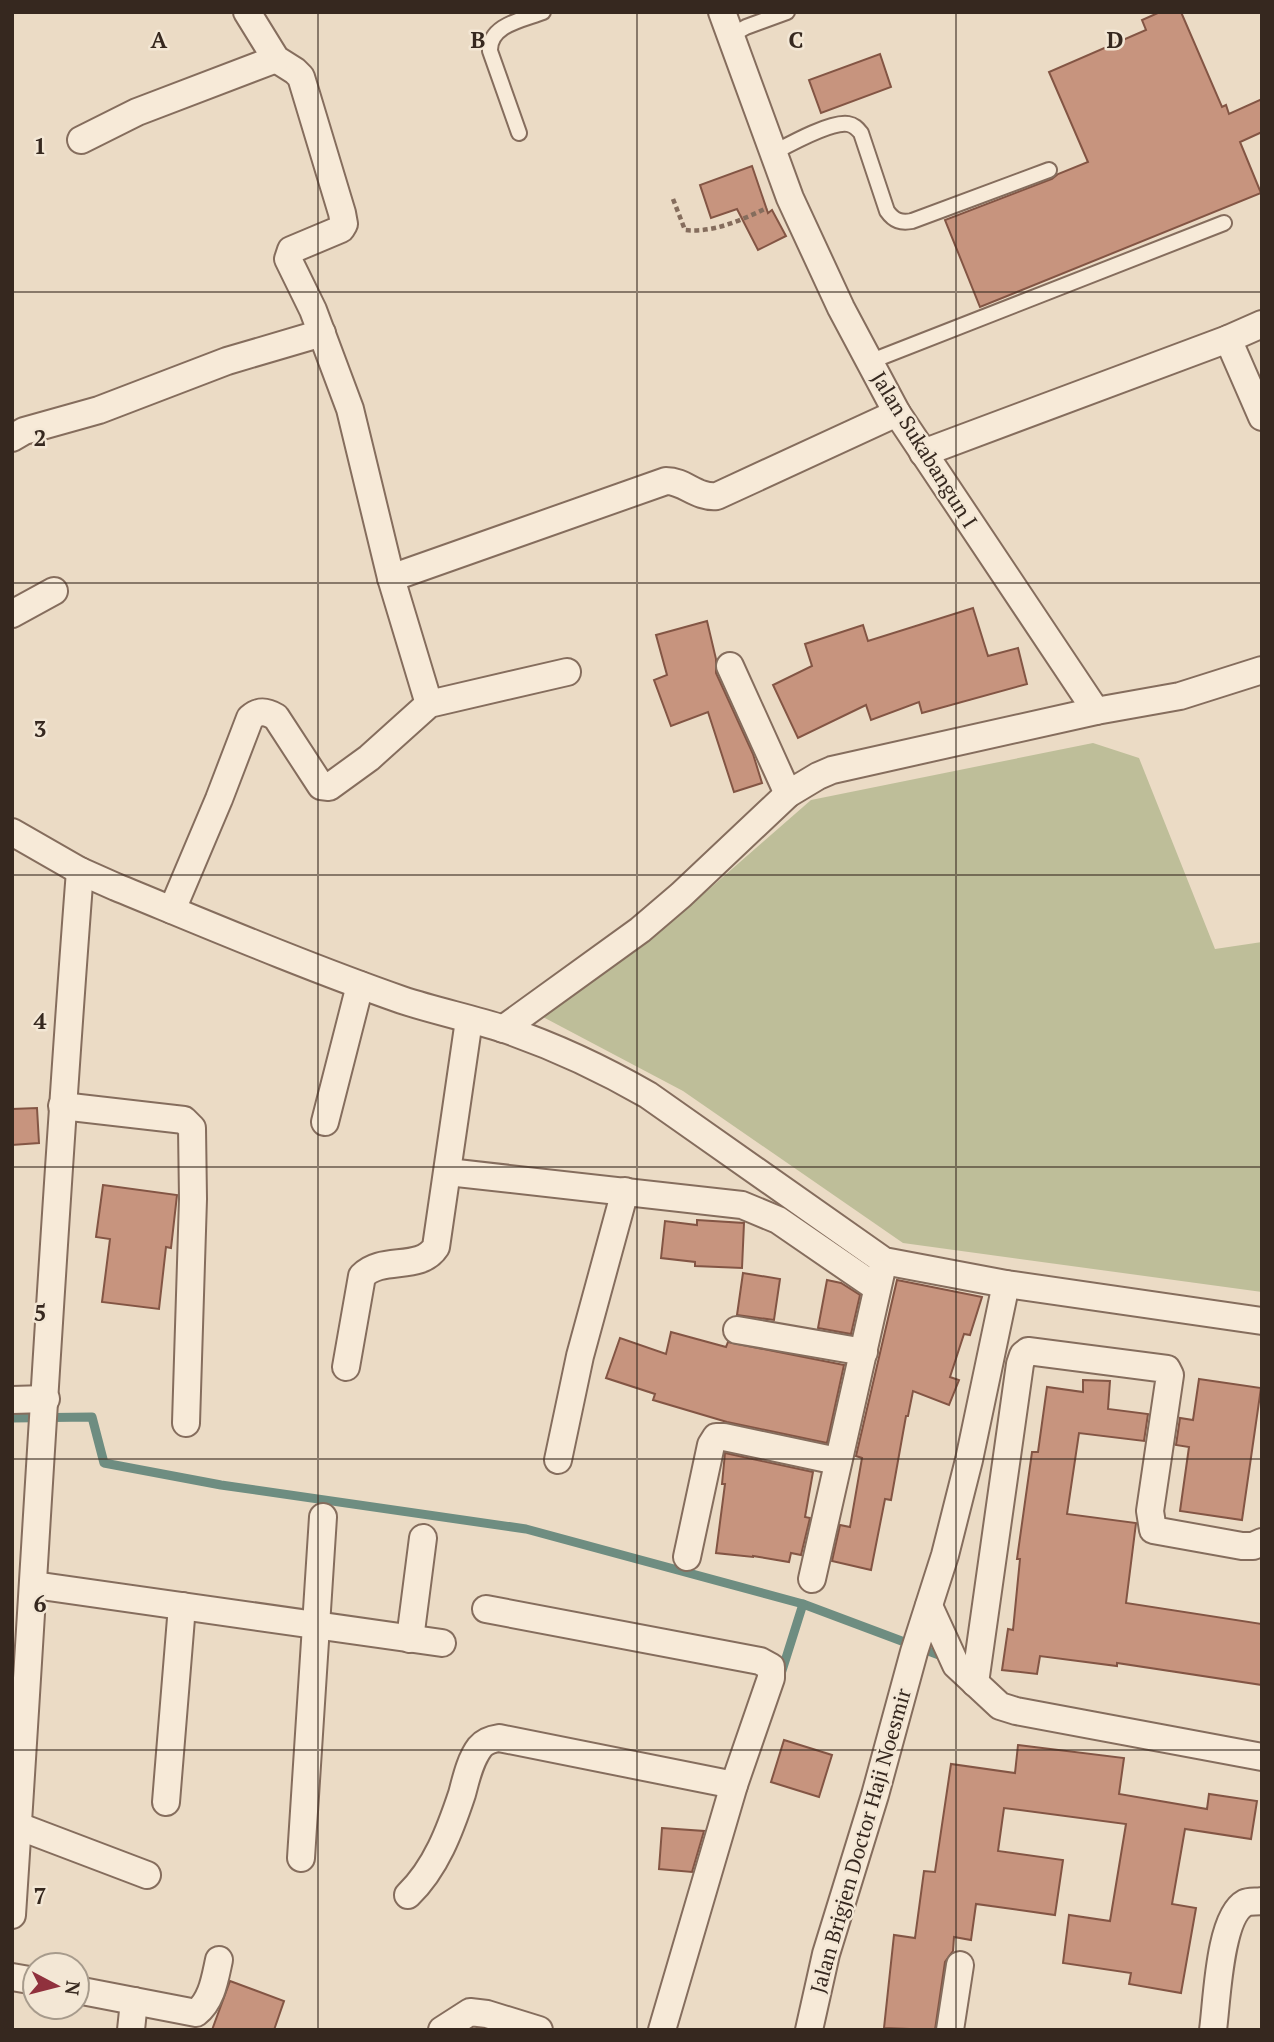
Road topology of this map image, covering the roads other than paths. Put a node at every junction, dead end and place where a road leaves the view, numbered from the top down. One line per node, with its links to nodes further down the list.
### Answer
1 (247, 12): 5 (street)
2 (543, 12): 6 (lane)
3 (788, 12): 4 (lane)
4 (734, 26): 8 (street, Jalan Sukabangun I)
5 (276, 59): 7 (street); 12 (street)
6 (519, 133)
7 (81, 140)
8 (773, 153): 9 (lane); 14 (street, Jalan Sukabangun I)
9 (1049, 170)
10 (1224, 223): 14 (lane)
11 (1262, 324): 13 (street)
12 (322, 332): 17 (street); 19 (street)
13 (1228, 339): 16 (street); 18 (street)
14 (869, 362): 15 (street, Jalan Sukabangun I)
15 (897, 413): 18 (street, Jalan Sukabangun I); 19 (street)
16 (1262, 417)
17 (12, 438)
18 (923, 453): 26 (street, Jalan Sukabangun I)
19 (390, 578): 25 (street)
20 (54, 591): 21 (street)
21 (12, 614)
22 (730, 666): 27 (street)
23 (1262, 670): 26 (street)
24 (567, 672): 25 (street)
25 (429, 704): 30 (street)
26 (1096, 711): 27 (street)
27 (788, 794): 33 (street)
28 (12, 832): 29 (street)
29 (80, 871): 30 (street); 34 (street)
30 (172, 910): 31 (street)
31 (360, 985): 32 (street); 35 (street)
32 (469, 1020): 33 (street); 36 (street)
33 (503, 1029): 38 (street)
34 (62, 1106): 46 (street); 47 (street)
35 (325, 1122)
36 (448, 1172): 37 (street); 44 (street)
37 (625, 1191): 40 (street); 48 (street)
38 (884, 1261): 39 (street); 40 (street)
39 (1006, 1284): 41 (street); 57 (street, Jalan Brigjen Doctor Haji Noesmir)
40 (877, 1289): 43 (street)
41 (1262, 1321)
42 (737, 1330): 43 (street)
43 (863, 1352): 49 (street)
44 (346, 1367)
45 (12, 1400): 46 (street)
46 (46, 1402): 55 (street)
47 (186, 1423)
48 (558, 1460)
49 (837, 1461): 53 (street); 54 (street)
50 (323, 1517): 59 (street)
51 (423, 1538): 60 (street)
52 (1262, 1542): 62 (street)
53 (687, 1557)
54 (812, 1579)
55 (34, 1585): 56 (street); 63 (street)
56 (181, 1606): 59 (street); 66 (street)
57 (929, 1606): 62 (street); 81 (street, Jalan Brigjen Doctor Haji Noesmir)
58 (486, 1609): 65 (street)
59 (315, 1626): 60 (street); 68 (street)
60 (410, 1639): 61 (street)
61 (442, 1643)
62 (975, 1684): 64 (street)
63 (18, 1752): 67 (street)
64 (1262, 1757)
65 (734, 1785): 70 (street); 80 (street)
66 (166, 1801)
67 (18, 1826): 69 (street); 72 (street)
68 (302, 1858)
69 (147, 1875)
70 (408, 1895)
71 (1262, 1901): 83 (street)
72 (12, 1915)
73 (219, 1960): 76 (street)
74 (960, 1965): 82 (street)
75 (91, 1993): 76 (street)
76 (134, 2001): 77 (street)
77 (131, 2030)
78 (442, 2030): 79 (street)
79 (539, 2030)
80 (662, 2030)
81 (808, 2030)
82 (950, 2030)
83 (1213, 2030)

